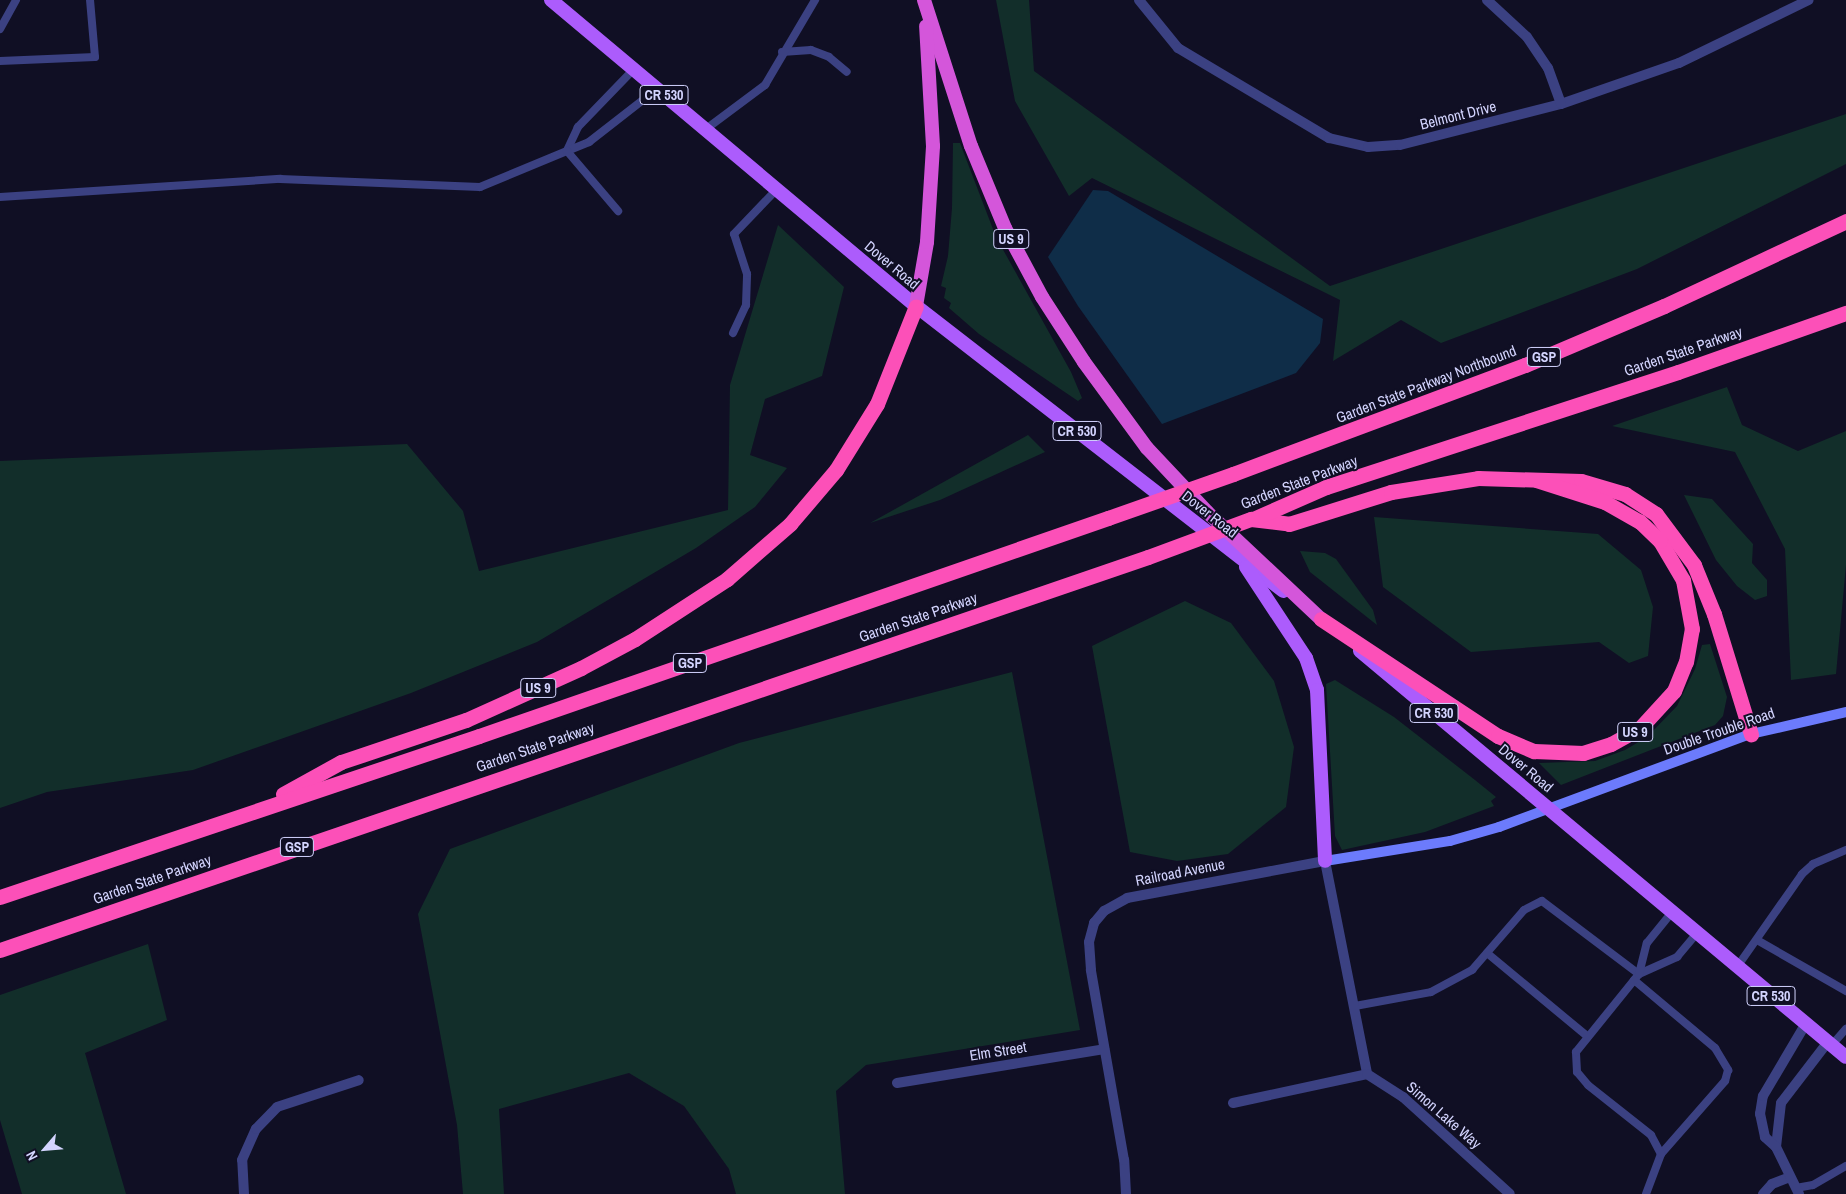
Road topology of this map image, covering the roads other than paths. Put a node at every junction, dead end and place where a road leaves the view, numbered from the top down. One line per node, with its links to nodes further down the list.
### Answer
1 (16, 0): 9 (lane)
2 (90, 0): 11 (lane)
3 (551, 0): 12 (main road, Dover Road / CR 530)
4 (815, 0): 10 (lane)
5 (1139, 0): 15 (street, Belmont Drive)
6 (1487, 0): 15 (street)
7 (1802, 2): 15 (street, Belmont Drive)
8 (924, 3): 22 (highway, US 9); 29 (highway, US 9)
9 (0, 29)
10 (782, 52): 13 (lane); 16 (lane)
11 (0, 61)
12 (634, 69): 14 (main road, Dover Road / CR 530); 17 (lane)
13 (847, 72)
14 (658, 89): 16 (main road, Dover Road / CR 530); 17 (lane)
15 (1561, 104)
16 (706, 129): 18 (main road, Dover Road / CR 530)
17 (567, 150): 19 (lane); 20 (lane)
18 (777, 190): 22 (main road, Dover Road / CR 530); 24 (lane)
19 (0, 197)
20 (618, 211)
21 (1846, 221): 25 (highway, Garden State Parkway Northbound / GSP)
22 (916, 306): 28 (main road, Dover Road / CR 530); 32 (highway, US 9)
23 (1846, 313): 27 (highway, Garden State Parkway / GSP)
24 (733, 333)
25 (1233, 474): 32 (highway, Garden State Parkway / GSP, bridge)
26 (1536, 480): 27 (highway, US 9); 29 (highway, US 9); 31 (highway)
27 (1251, 519): 40 (highway, Garden State Parkway / GSP, bridge)
28 (1238, 556): 29 (main road, Dover Road / CR 530); 35 (main road)
29 (1321, 619): 33 (main road, Dover Road / CR 530)
30 (1846, 712): 31 (main road, Double Trouble Road)
31 (1751, 734): 33 (main road, Double Trouble Road)
32 (271, 803): 36 (highway, Garden State Parkway / GSP)
33 (1548, 808): 35 (main road, Railroad Avenue); 37 (main road, Dover Road / CR 530)
34 (1846, 850): 39 (lane)
35 (1325, 861): 45 (street); 50 (street, Railroad Avenue)
36 (0, 897)
37 (1671, 913): 38 (main road, Dover Road / CR 530); 43 (lane)
38 (1697, 933): 42 (main road, Dover Road / CR 530); 43 (lane)
39 (1757, 940): 42 (lane); 44 (lane)
40 (0, 950)
41 (1487, 953): 43 (lane); 45 (lane); 48 (lane)
42 (1737, 967): 46 (main road, Dover Road / CR 530)
43 (1636, 977): 48 (lane); 57 (lane)
44 (1846, 991)
45 (1355, 1006): 52 (street)
46 (1805, 1025): 49 (main road, Dover Road / CR 530); 56 (street)
47 (1846, 1029): 49 (lane)
48 (1588, 1037): 57 (lane)
49 (1829, 1045): 51 (main road, Dover Road / CR 530); 56 (street)
50 (1104, 1049): 54 (street, Elm Street); 62 (street, Railroad Avenue)
51 (1846, 1057)
52 (1367, 1074): 55 (street); 63 (street, Simon Lake Way)
53 (359, 1080): 61 (street)
54 (897, 1083)
55 (1232, 1104)
56 (1776, 1146): 59 (street)
57 (1661, 1154): 64 (lane)
58 (1846, 1166): 60 (lane)
59 (1790, 1176): 60 (street); 65 (street)
60 (1797, 1192)
61 (244, 1194)
62 (1126, 1194)
63 (1510, 1194)
64 (1646, 1194)
65 (1766, 1194)

